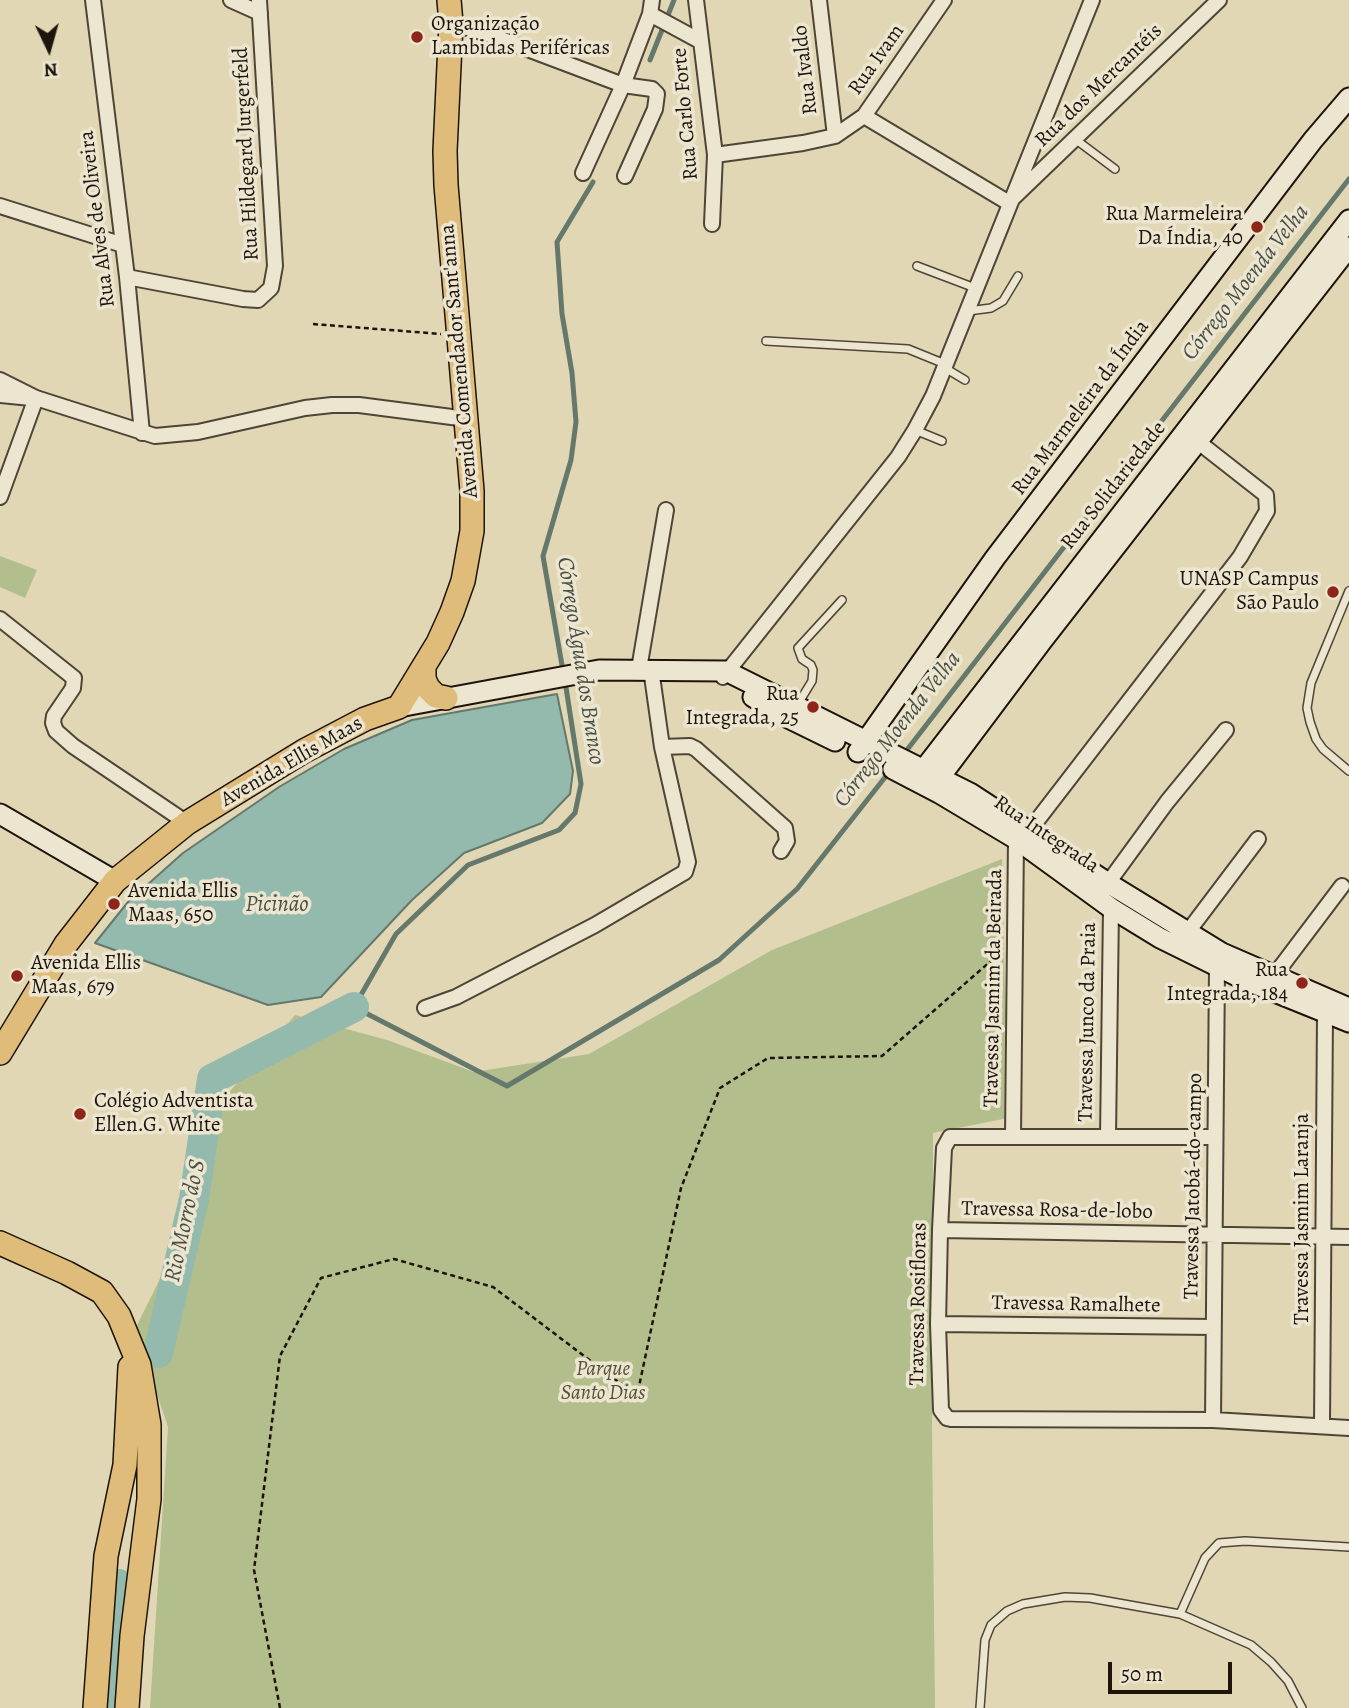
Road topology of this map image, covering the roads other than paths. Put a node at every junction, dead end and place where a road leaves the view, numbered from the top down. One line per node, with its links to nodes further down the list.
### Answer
1 (93, 0): 25 (street, Rua Alves de Oliveira)
2 (232, 0): 8 (street)
3 (696, 0): 11 (street, Rua Carlo Forte)
4 (819, 0): 15 (street, Rua Ivaldo)
5 (944, 0): 14 (street, Rua Ivam)
6 (1092, 0): 21 (street)
7 (1219, 0): 16 (street, Rua dos Mercantéis)
8 (260, 7): 29 (street, Rua Hildegard Jurgerfeld)
9 (654, 10): 11 (street); 12 (street)
10 (450, 11): 12 (street); 38 (main road, Avenida Comendador Sant'anna)
11 (700, 41): 17 (street, Rua Carlo Forte)
12 (623, 85): 19 (street); 20 (street)
13 (1349, 98): 56 (main road, Rua Marmeleira da Índia)
14 (864, 116): 15 (street, Rua Ivam); 21 (street)
15 (835, 136): 17 (street)
16 (1075, 139): 18 (lane); 21 (street, Rua dos Mercantéis)
17 (715, 155): 24 (street, Rua Carlo Forte)
18 (1115, 169)
19 (583, 173)
20 (625, 176)
21 (1009, 203): 30 (street)
22 (0, 206): 25 (street)
23 (1349, 220): 41 (main road, Rua Solidariedade)
24 (712, 225)
25 (122, 245): 29 (street, Rua Alves de Oliveira)
26 (1349, 247): 41 (main road, Rua Solidariedade)
27 (917, 266): 30 (lane)
28 (1018, 276): 31 (lane)
29 (127, 277): 40 (street, Rua Alves de Oliveira)
30 (975, 288): 31 (street)
31 (966, 311): 33 (street)
32 (766, 341): 33 (lane)
33 (945, 366): 35 (lane); 39 (street)
34 (0, 380): 37 (street)
35 (965, 380)
36 (0, 395): 37 (street)
37 (36, 398): 40 (street); 43 (street)
38 (467, 419): 40 (street); 48 (main road, Avenida Comendador Sant'anna)
39 (915, 430): 42 (lane); 50 (street)
40 (142, 433)
41 (1192, 437): 58 (main road, Rua Solidariedade); 61 (street)
42 (942, 442)
43 (0, 496)
44 (666, 510): 49 (street)
45 (1349, 591): 57 (lane)
46 (842, 600): 52 (lane)
47 (0, 619): 60 (street)
48 (424, 666): 51 (main road); 53 (main road, Avenida Comendador Sant'anna)
49 (645, 669): 50 (main road, Avenida Ellis Maas); 51 (main road, Avenida Ellis Maas); 55 (street)
50 (724, 674): 52 (main road, Rua Integrada); 56 (main road, Rua Integrada)
51 (446, 698): 53 (main road, Avenida Ellis Maas)
52 (796, 706): 56 (main road, Rua Integrada)
53 (400, 707): 60 (main road, Avenida Ellis Maas)
54 (1226, 730): 65 (street)
55 (662, 747): 63 (street); 71 (street)
56 (867, 749): 58 (main road, Rua Integrada)
57 (1349, 771)
58 (920, 775): 61 (main road, Rua Integrada)
59 (0, 814): 64 (main road)
60 (187, 823): 64 (main road, Avenida Ellis Maas)
61 (1023, 835): 65 (main road, Rua Integrada); 67 (main road, Rua Integrada); 76 (street, Travessa Jasmim da Beirada)
62 (1258, 839): 68 (street)
63 (781, 851)
64 (115, 881): 75 (main road, Avenida Ellis Maas)
65 (1108, 883): 68 (main road, Rua Integrada)
66 (1342, 886): 70 (street)
67 (1111, 908): 69 (main road, Rua Integrada); 77 (street, Travessa Junco da Praia)
68 (1187, 933): 69 (main road, Rua Integrada)
69 (1219, 960): 70 (main road, Rua Integrada); 73 (main road, Rua Integrada); 78 (street, Travessa Jatobá-do-campo)
70 (1274, 976): 72 (main road, Rua Integrada)
71 (425, 1008)
72 (1349, 1008)
73 (1325, 1014): 74 (main road, Rua Integrada); 81 (street, Travessa Jasmim Laranja)
74 (1349, 1022)
75 (0, 1053)
76 (1013, 1137): 77 (street, Travessa Rosifloras); 79 (street, Travessa Rosifloras)
77 (1108, 1137): 78 (street, Travessa Rosifloras)
78 (1215, 1138): 80 (street, Travessa Jatobá-do-campo)
79 (940, 1230): 80 (street, Travessa Rosa-de-lobo); 84 (street, Travessa Rosifloras)
80 (1214, 1235): 81 (street, Travessa Rosa-de-lobo); 85 (street, Travessa Jatobá-do-campo)
81 (1324, 1237): 82 (street, Travessa Rosa-de-lobo); 88 (street, Travessa Jasmim Laranja)
82 (1349, 1237)
83 (0, 1243): 86 (main road)
84 (938, 1324): 85 (street, Travessa Ramalhete); 87 (street, Travessa Rosifloras)
85 (1213, 1327): 87 (street, Travessa Jatobá-do-campo)
86 (131, 1342): 91 (main road); 92 (main road)
87 (1213, 1420): 88 (street, Travessa Rosifloras)
88 (1322, 1425): 89 (street, Travessa Rosifloras)
89 (1349, 1428)
90 (1349, 1547): 93 (lane)
91 (106, 1556): 92 (main road); 94 (main road)
92 (142, 1556): 95 (main road)
93 (1180, 1614): 96 (lane); 97 (lane)
94 (95, 1708)
95 (127, 1708)
96 (980, 1708)
97 (1302, 1708)

